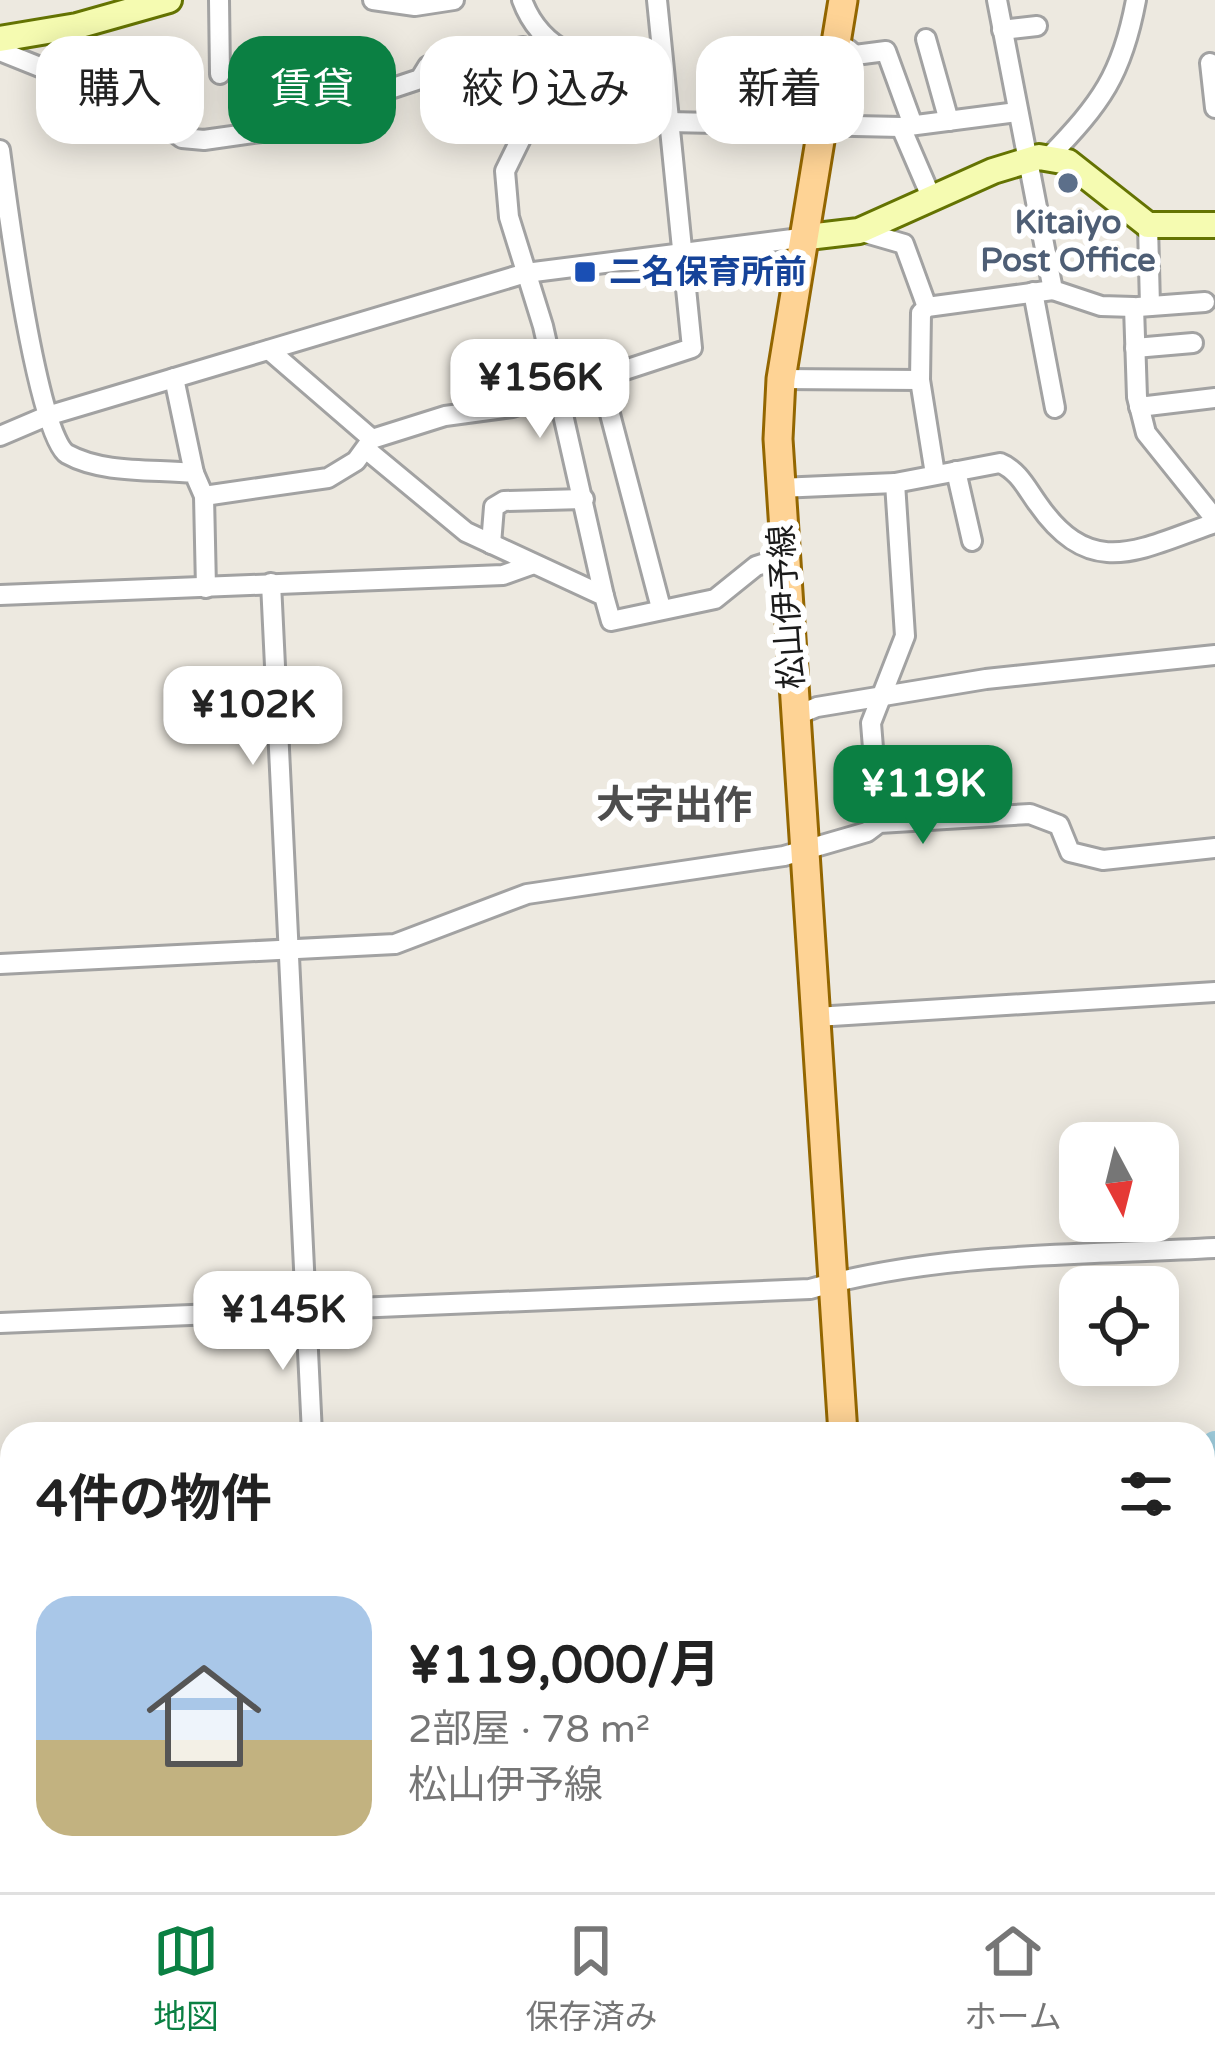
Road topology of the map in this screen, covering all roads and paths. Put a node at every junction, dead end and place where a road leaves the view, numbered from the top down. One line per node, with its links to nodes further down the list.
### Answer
1 (169, 0): 17 (main road)
2 (219, 0): 22 (street)
3 (373, 0): 4 (street)
4 (454, 0)
5 (521, 0): 10 (street)
6 (657, 0): 15 (street)
7 (843, 0): 16 (main road, 松山伊予線)
8 (997, 0): 12 (street)
9 (1136, 0): 33 (street)
10 (531, 26): 13 (street); 14 (street)
11 (1037, 26): 12 (street)
12 (1002, 30): 25 (street)
13 (527, 36)
14 (544, 36)
15 (660, 36)
16 (837, 36)
17 (0, 39)
18 (926, 39): 26 (street)
19 (0, 51): 23 (street)
20 (864, 54): 28 (street)
21 (1210, 62): 24 (street)
22 (220, 74)
23 (420, 79)
24 (1215, 108)
25 (1017, 112): 26 (street); 33 (street)
26 (949, 121): 28 (street)
27 (864, 124): 28 (street)
28 (907, 126): 34 (street)
29 (518, 144): 40 (street)
30 (670, 144): 39 (street)
31 (823, 144): 38 (main road, 松山伊予線)
32 (0, 154): 58 (street)
33 (1038, 158): 34 (main road); 35 (main road); 41 (street)
34 (932, 199): 37 (main road)
35 (1148, 225): 36 (main road); 43 (street)
36 (1215, 225)
37 (859, 231): 38 (main road); 44 (street)
38 (808, 237): 39 (street); 51 (main road, 松山伊予線)
39 (682, 252): 40 (street); 48 (street)
40 (526, 273): 47 (street); 54 (street)
41 (1043, 291): 43 (street); 44 (street); 49 (street)
42 (1205, 302): 43 (street)
43 (1142, 306): 46 (street)
44 (927, 308): 52 (street)
45 (1193, 343): 46 (street)
46 (1135, 348): 56 (street)
47 (269, 350): 50 (street); 60 (street)
48 (600, 376): 54 (street); 77 (street)
49 (1049, 376): 53 (street); 57 (street)
50 (174, 378): 58 (street); 62 (street)
51 (782, 379): 52 (street); 65 (main road, 松山伊予線)
52 (920, 380): 63 (street)
53 (1028, 381)
54 (557, 390): 60 (street); 67 (street)
55 (1215, 398): 56 (street)
56 (1138, 407): 68 (street)
57 (1055, 408)
58 (46, 416): 59 (street); 62 (street)
59 (0, 436)
60 (369, 444): 66 (street); 70 (street)
61 (956, 471): 63 (street); 68 (street); 69 (street)
62 (194, 473): 66 (street)
63 (935, 474): 64 (street)
64 (895, 483): 65 (street); 79 (street)
65 (779, 488): 71 (main road, 松山伊予線)
66 (203, 496): 74 (street)
67 (584, 499): 70 (street); 76 (street)
68 (1215, 521)
69 (972, 541)
70 (491, 544): 72 (street)
71 (784, 557): 77 (street); 80 (main road, 松山伊予線)
72 (531, 565): 73 (street); 76 (street)
73 (271, 583): 74 (street); 84 (street)
74 (206, 588): 75 (street)
75 (0, 595)
76 (604, 596): 77 (street)
77 (661, 608)
78 (1215, 655): 79 (street)
79 (886, 696): 80 (street); 81 (street)
80 (795, 716): 83 (main road, 松山伊予線)
81 (879, 823): 82 (street); 83 (street)
82 (1215, 848)
83 (805, 849): 84 (street); 87 (main road, 松山伊予線)
84 (289, 950): 85 (street); 90 (street)
85 (0, 964)
86 (1215, 992): 87 (street)
87 (816, 1017): 89 (main road, 松山伊予線)
88 (1215, 1248): 89 (street)
89 (835, 1282): 90 (street); 93 (main road, 松山伊予線)
90 (307, 1310): 91 (street); 92 (street)
91 (0, 1323)
92 (312, 1422)
93 (842, 1422)

